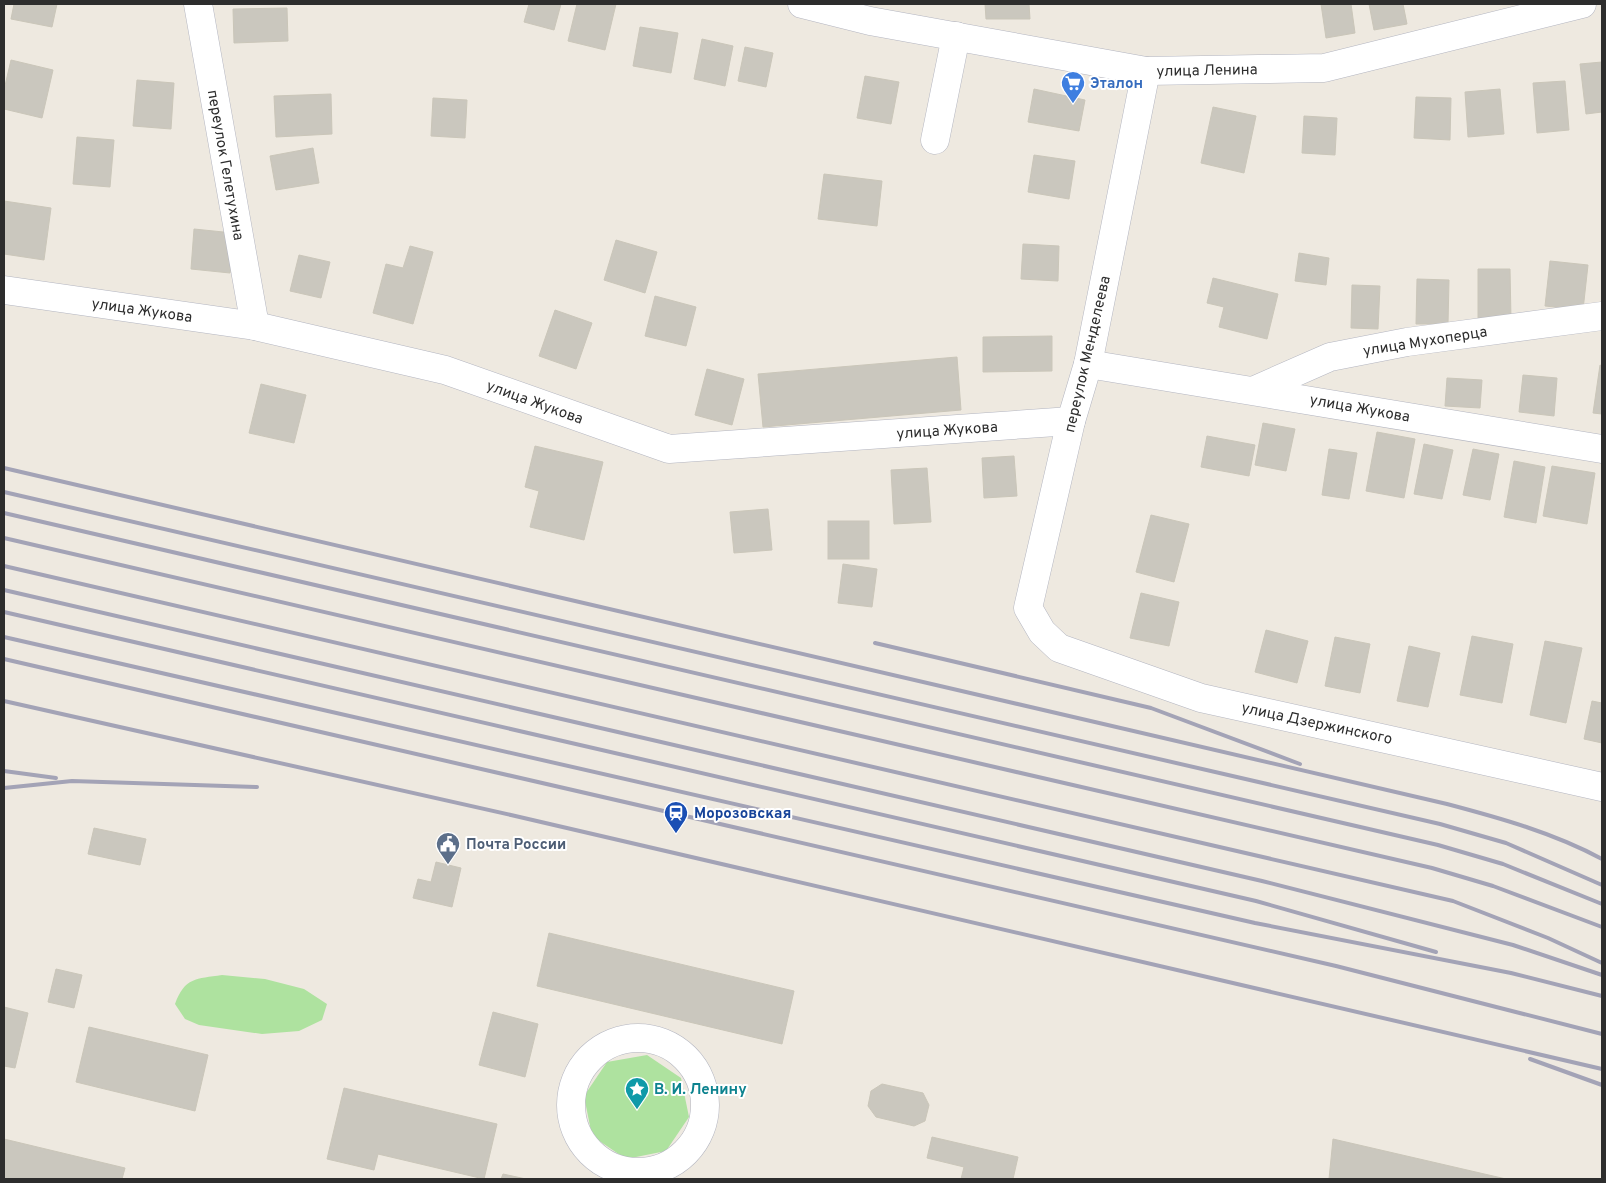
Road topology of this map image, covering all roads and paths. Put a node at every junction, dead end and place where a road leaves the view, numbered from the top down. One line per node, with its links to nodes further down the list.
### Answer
1 (198, 4): 9 (street, переулок Гелетухина)
2 (802, 4): 4 (street, улица Ленина)
3 (1582, 4): 5 (street, улица Ленина)
4 (956, 36): 5 (street, улица Ленина); 6 (street)
5 (1146, 71): 10 (street, переулок Менделеева)
6 (935, 140)
7 (4, 290): 9 (street, улица Жукова)
8 (1602, 316): 11 (street, улица Мухоперца)
9 (255, 326): 12 (street, улица Жукова)
10 (1088, 364): 11 (street, улица Жукова); 12 (street, переулок Менделеева)
11 (1255, 390): 13 (street, улица Жукова)
12 (1071, 421): 14 (street, переулок Менделеева)
13 (1602, 449)
14 (1042, 632): 15 (street, улица Дзержинского)
15 (1602, 787)
16 (622, 1175): 16 (street)

